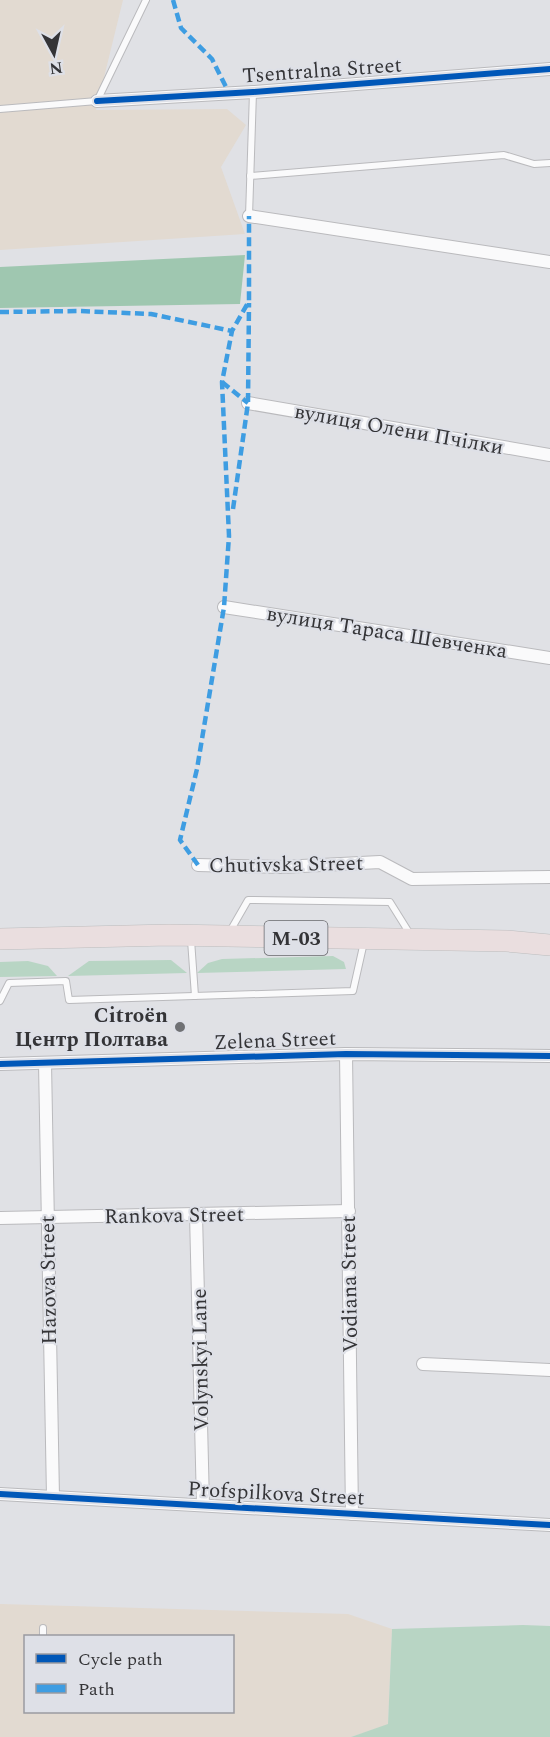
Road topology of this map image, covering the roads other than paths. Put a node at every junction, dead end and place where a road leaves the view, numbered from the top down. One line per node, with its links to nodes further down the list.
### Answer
1 (146, 0): 4 (lane)
2 (550, 69): 3 (street, Tsentralna Street)
3 (253, 92): 4 (street, Tsentralna Street); 7 (lane)
4 (97, 101): 5 (lane)
5 (0, 109)
6 (550, 163): 7 (lane)
7 (250, 176): 8 (lane)
8 (249, 216): 9 (street)
9 (550, 262)
10 (248, 403): 11 (street, вулиця Олени Пчілки)
11 (550, 455)
12 (225, 608): 13 (street, вулиця Тараса Шевченка)
13 (550, 658)
14 (198, 865): 15 (street, Chutivska Street)
15 (550, 877)
16 (191, 936): 17 (highway, М-03); 18 (highway, М-03); 22 (lane)
17 (226, 936): 19 (highway, М-03); 20 (lane)
18 (0, 939)
19 (365, 939): 20 (highway, М-03); 22 (lane)
20 (413, 940): 21 (highway, М-03)
21 (550, 945)
22 (195, 996): 23 (lane)
23 (0, 1001)
24 (346, 1054): 25 (street, Zelena Street); 26 (street, Zelena Street); 28 (street, Vodiana Street)
25 (550, 1056)
26 (45, 1063): 27 (street, Zelena Street); 30 (street, Hazova Street)
27 (0, 1064)
28 (349, 1211): 29 (street, Rankova Street); 37 (street, Vodiana Street)
29 (196, 1214): 30 (street, Rankova Street); 36 (street, Volynskyi Lane)
30 (47, 1217): 31 (street, Rankova Street); 35 (street, Hazova Street)
31 (0, 1218)
32 (423, 1364): 33 (street)
33 (550, 1370)
34 (0, 1494): 35 (street, Profspilkova Street)
35 (53, 1497): 36 (street, Profspilkova Street)
36 (203, 1505): 37 (street, Profspilkova Street)
37 (352, 1514): 38 (street, Profspilkova Street)
38 (550, 1524)
39 (43, 1628): 40 (lane)
40 (43, 1635)

